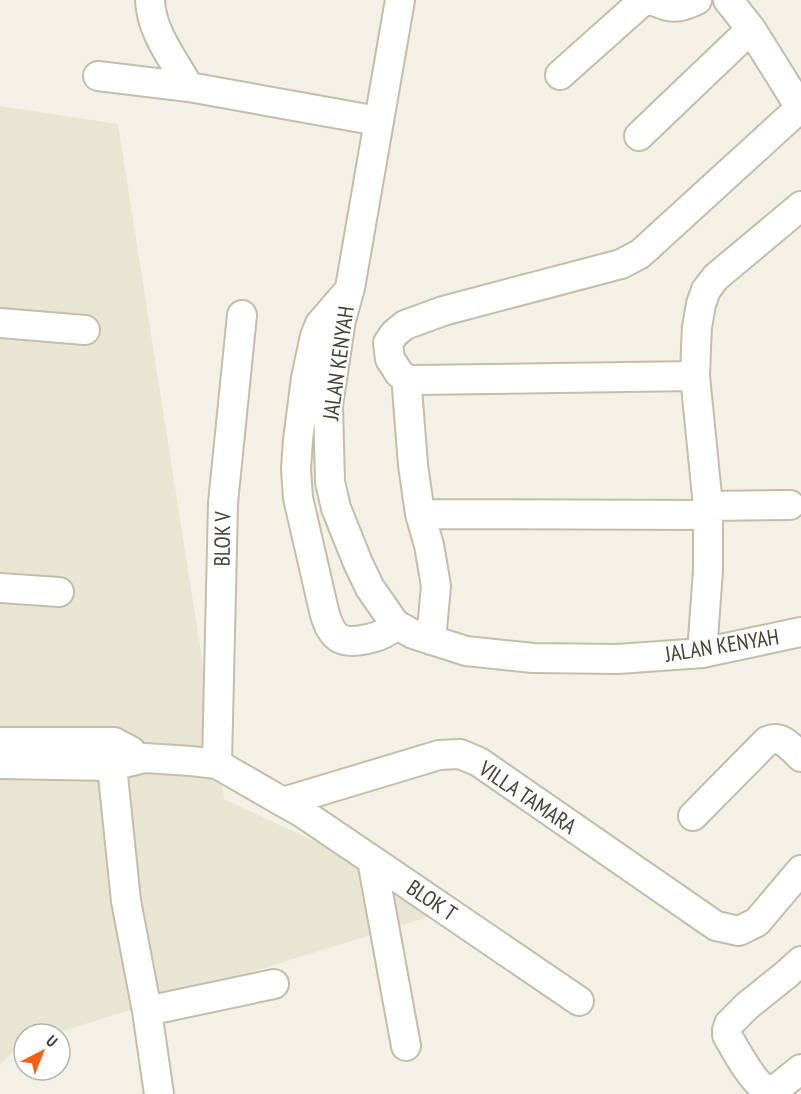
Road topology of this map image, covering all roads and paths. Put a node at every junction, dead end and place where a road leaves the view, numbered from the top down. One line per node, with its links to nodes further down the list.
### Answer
1 (150, 0): 10 (street)
2 (400, 0): 12 (street, JALAN KENYAH)
3 (644, 0): 9 (street)
4 (652, 0): 5 (street)
5 (697, 0)
6 (728, 0): 7 (street)
7 (751, 29): 11 (street); 13 (street)
8 (98, 75): 10 (street)
9 (560, 75)
10 (189, 87): 12 (street)
11 (800, 108): 20 (street)
12 (378, 121): 15 (street, JALAN KENYAH)
13 (639, 136)
14 (801, 206): 19 (street)
15 (350, 288): 26 (street, JALAN KENYAH); 26 (street)
16 (242, 315): 34 (street, BLOK V)
17 (0, 323): 18 (street)
18 (85, 330)
19 (695, 376): 20 (street); 22 (street)
20 (409, 382): 23 (street)
21 (790, 506): 22 (street)
22 (708, 511): 23 (street); 29 (street)
23 (420, 514): 28 (street)
24 (0, 588): 25 (street)
25 (59, 592)
26 (395, 624): 28 (street, JALAN KENYAH)
27 (801, 632): 29 (street, JALAN KENYAH)
28 (431, 640): 29 (street, JALAN KENYAH)
29 (702, 653)
30 (0, 742): 31 (street)
31 (113, 754): 33 (street); 34 (street); 42 (street)
32 (801, 757): 36 (street)
33 (0, 764)
34 (217, 764): 35 (street)
35 (283, 802): 37 (street, BLOK T); 38 (street, VILLA TAMARA)
36 (693, 816)
37 (372, 860): 41 (street, BLOK T); 43 (street)
38 (801, 870)
39 (801, 961): 44 (street)
40 (274, 984): 42 (street)
41 (579, 1001)
42 (147, 1011): 45 (street)
43 (406, 1046)
44 (801, 1069)
45 (159, 1094)

